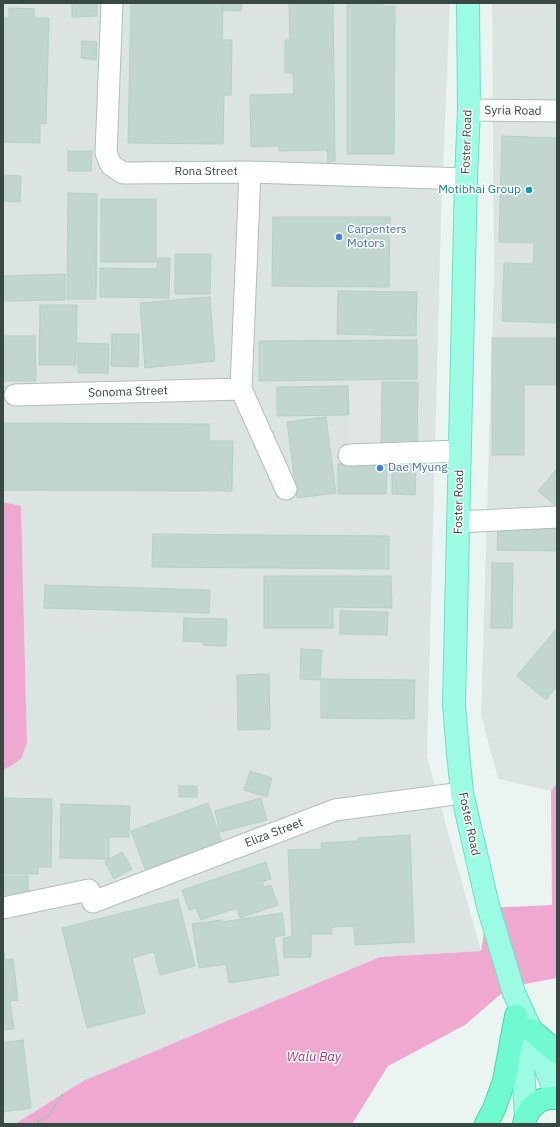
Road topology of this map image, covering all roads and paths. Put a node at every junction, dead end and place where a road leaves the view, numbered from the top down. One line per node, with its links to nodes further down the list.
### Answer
1 (112, 3): 5 (street, Rona Street)
2 (468, 3): 3 (main road, Foster Road)
3 (469, 110): 4 (street, Syria Road); 6 (main road, Foster Road)
4 (557, 111)
5 (250, 172): 6 (street, Rona Street); 7 (street)
6 (466, 179): 9 (main road, Foster Road)
7 (241, 389): 8 (street, Sonoma Street); 11 (street)
8 (15, 395)
9 (460, 451): 10 (street); 13 (main road, Foster Road)
10 (349, 455)
11 (286, 489)
12 (557, 517): 13 (street)
13 (459, 522): 14 (main road, Foster Road)
14 (462, 793): 15 (street, Eliza Street); 16 (main road, Foster Road)
15 (3, 908)
16 (524, 1023): 17 (highway); 19 (main road, Foster Road); 20 (main road, Foster Road); 22 (highway)
17 (557, 1052)
18 (63, 1094): 21 (path)
19 (557, 1098): 20 (highway)
20 (525, 1120)
21 (34, 1124)
22 (486, 1124)

